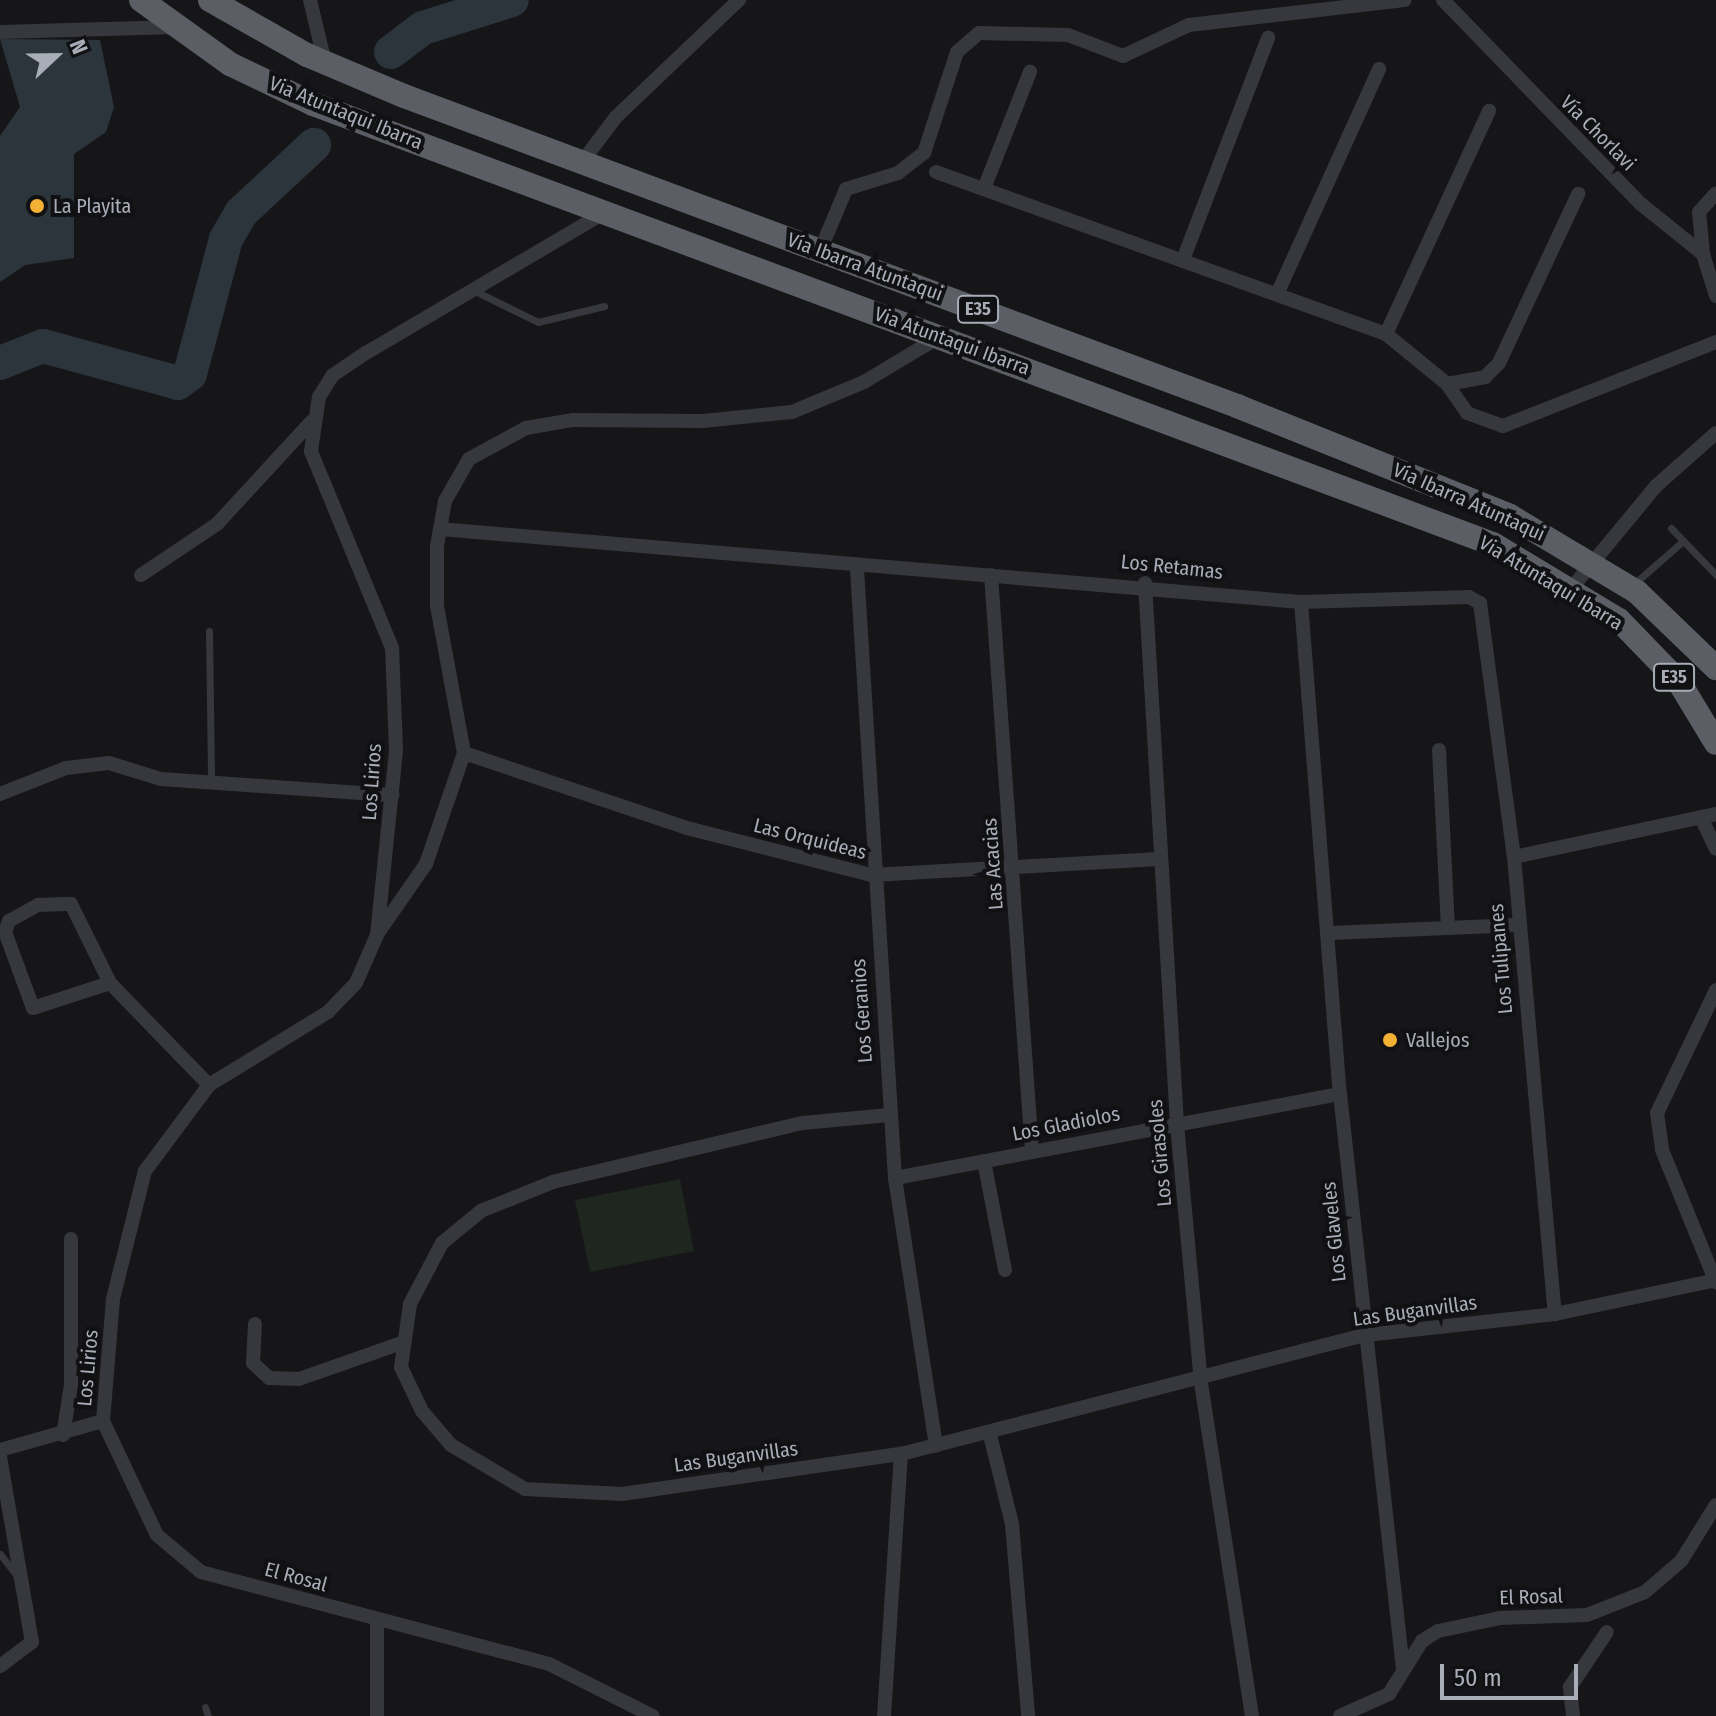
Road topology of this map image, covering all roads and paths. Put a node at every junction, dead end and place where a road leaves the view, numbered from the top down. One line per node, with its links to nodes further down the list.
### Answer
1 (141, 0): 7 (highway, Via Atuntaqui Ibarra / E35)
2 (210, 0): 10 (highway, Vía Ibarra Atuntaqui / E35)
3 (310, 0): 10 (street)
4 (739, 0): 14 (street)
5 (1405, 0): 20 (street)
6 (1443, 0): 21 (street, Vía Chorlavi)
7 (176, 27): 8 (street); 19 (highway, Via Atuntaqui Ibarra / E35)
8 (0, 32)
9 (1268, 38): 22 (street)
10 (325, 63): 14 (highway, Vía Ibarra Atuntaqui / E35)
11 (1379, 69): 24 (street)
12 (1030, 72): 16 (street)
13 (1489, 111): 27 (street)
14 (582, 162): 20 (highway, Vía Ibarra Atuntaqui / E35)
15 (936, 172): 16 (street)
16 (985, 186): 22 (street)
17 (1716, 193): 21 (street)
18 (1578, 194): 30 (street)
19 (605, 212): 23 (street); 28 (highway, Via Atuntaqui Ibarra / E35)
20 (820, 251): 36 (highway, Vía Ibarra Atuntaqui / E35)
21 (1703, 254): 25 (street)
22 (1184, 257): 24 (street)
23 (473, 290): 26 (lane); 31 (street)
24 (1278, 292): 27 (street)
25 (1716, 296)
26 (604, 306)
27 (1386, 334): 30 (street)
28 (940, 337): 34 (street); 43 (highway, Via Atuntaqui Ibarra / E35)
29 (1716, 342): 30 (street)
30 (1447, 384)
31 (311, 422): 38 (street); 53 (street, Los Lirios)
32 (1716, 433): 36 (street)
33 (1671, 528): 35 (lane)
34 (440, 529): 37 (street, Los Retamas); 50 (street)
35 (1683, 541): 40 (lane); 42 (lane)
36 (1591, 559): 42 (highway, Vía Ibarra Atuntaqui / E35); 43 (street)
37 (857, 569): 39 (street, Los Retamas); 59 (street, Los Geranios)
38 (141, 575)
39 (991, 575): 41 (street, Los Retamas); 58 (street, Las Acacias)
40 (1716, 575)
41 (1145, 583): 44 (street, Los Retamas); 57 (street, Los Girasoles)
42 (1630, 588): 47 (highway, Vía Ibarra Atuntaqui / E35)
43 (1570, 590): 48 (highway, Via Atuntaqui Ibarra / E35)
44 (1301, 602): 45 (street, Los Retamas); 62 (street, Los Glaveles)
45 (1480, 603): 56 (street, Los Tulipanes)
46 (209, 631): 51 (lane)
47 (1716, 668)
48 (1716, 743)
49 (1439, 750): 61 (street)
50 (464, 753): 59 (street, Las Orquideas); 63 (street)
51 (211, 784): 52 (street); 53 (street)
52 (0, 794)
53 (392, 795): 63 (street, Los Lirios)
54 (1708, 815): 55 (street); 56 (street)
55 (1716, 849)
56 (1514, 857): 60 (street, Los Tulipanes)
57 (1159, 859): 58 (street, Las Orquideas); 69 (street, Los Girasoles)
58 (1014, 868): 59 (street, Las Orquideas); 70 (street, Las Acacias)
59 (872, 875): 68 (street, Los Geranios)
60 (1517, 925): 61 (street); 76 (street, Los Tulipanes)
61 (1448, 928): 62 (street)
62 (1331, 933): 67 (street, Los Glaveles)
63 (377, 935): 66 (street, Los Lirios)
64 (110, 983): 64 (street); 66 (street)
65 (1716, 990): 75 (street)
66 (209, 1085): 81 (street, Los Lirios)
67 (1340, 1094): 69 (street, Los Gladiolos); 78 (street, Los Glaveles)
68 (889, 1115): 72 (street, Los Geranios); 79 (street, Las Buganvillas)
69 (1177, 1124): 70 (street, Los Gladiolos); 80 (street, Los Girasoles)
70 (1032, 1151): 71 (street, Los Gladiolos)
71 (984, 1161): 72 (street, Los Gladiolos); 74 (street)
72 (895, 1178): 84 (street, Los Geranios)
73 (71, 1239): 82 (street)
74 (1005, 1270)
75 (1716, 1281): 76 (street, Las Buganvillas)
76 (1555, 1314): 78 (street, Las Buganvillas)
77 (255, 1324): 79 (street)
78 (1366, 1335): 80 (street, Las Buganvillas); 94 (street, Los Glaveles)
79 (402, 1343): 86 (street, Las Buganvillas)
80 (1201, 1383): 83 (street, Las Buganvillas); 99 (street, Los Girasoles)
81 (103, 1421): 82 (street); 91 (street, El Rosal)
82 (63, 1435): 85 (street)
83 (990, 1435): 84 (street, Las Buganvillas); 98 (street)
84 (936, 1446): 86 (street, Las Buganvillas)
85 (0, 1450)
86 (901, 1454): 97 (street)
87 (0, 1457): 90 (street)
88 (1716, 1505): 94 (street, El Rosal)
89 (0, 1554): 90 (lane)
90 (21, 1580): 93 (street)
91 (377, 1620): 95 (street); 96 (street, El Rosal)
92 (1607, 1632): 101 (street)
93 (0, 1666)
94 (1403, 1669): 100 (street, El Rosal)
95 (377, 1716)
96 (653, 1716)
97 (884, 1716)
98 (1028, 1716)
99 (1252, 1716)
100 (1340, 1716)
101 (1573, 1716)

